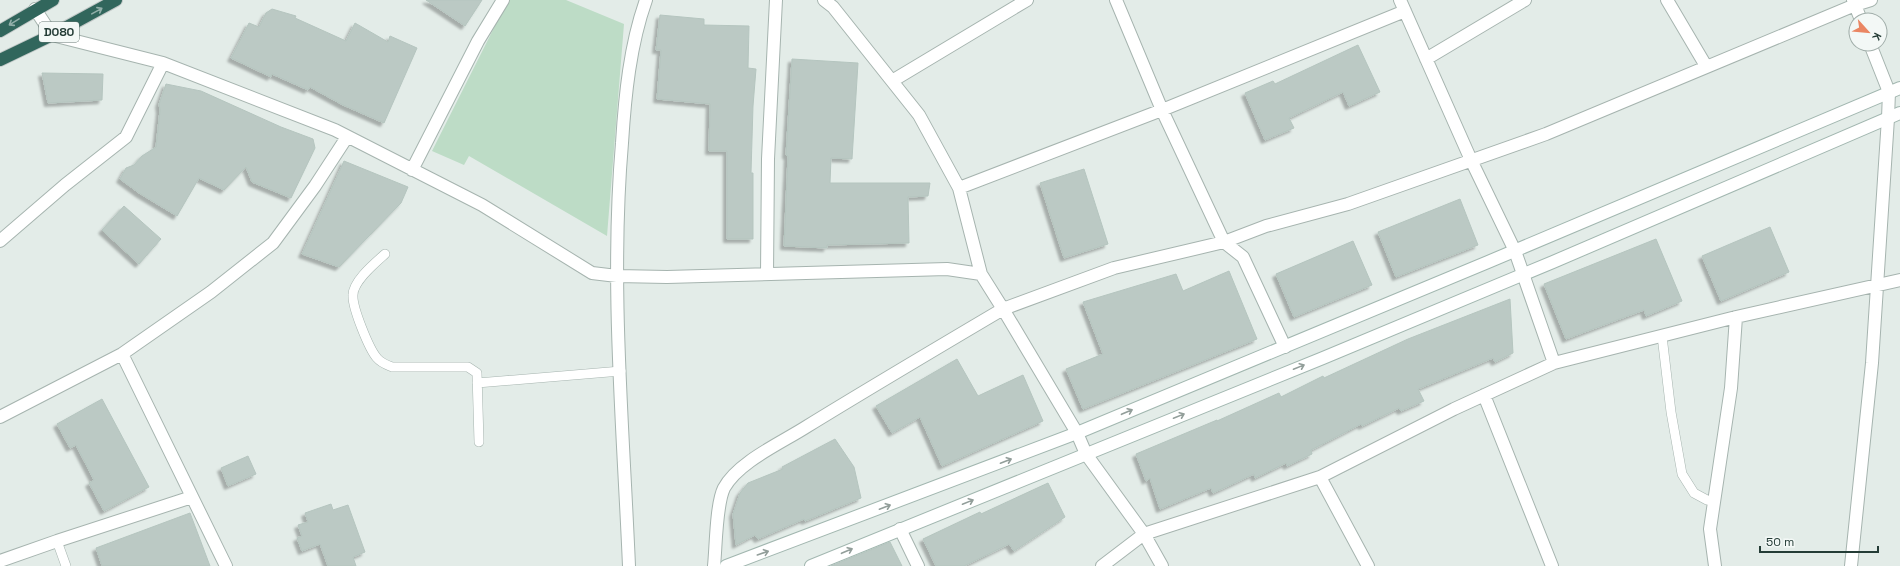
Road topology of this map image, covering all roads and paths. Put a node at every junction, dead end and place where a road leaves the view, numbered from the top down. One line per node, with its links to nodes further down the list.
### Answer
1 (53, 0): 14 (highway, D080)
2 (116, 0): 17 (highway, D080, one-way to 2)
3 (502, 0): 30 (street)
4 (646, 0): 39 (street)
5 (776, 0): 36 (street)
6 (824, 0): 23 (street)
7 (1027, 0): 23 (street)
8 (1116, 0): 25 (street)
9 (1525, 0): 19 (street)
10 (1667, 0): 22 (street)
11 (1872, 0): 12 (street)
12 (1854, 2): 15 (street); 22 (street)
13 (1402, 5): 19 (street); 25 (street)
14 (35, 9): 16 (highway, D080, one-way to 16); 17 (street)
15 (1858, 12)
16 (0, 31)
17 (52, 35): 20 (highway, D080); 21 (street)
18 (1874, 52): 24 (street)
19 (1426, 59): 29 (street)
20 (0, 60)
21 (163, 63): 28 (street); 32 (street)
22 (1706, 66): 29 (street)
23 (892, 81): 31 (street)
24 (1894, 90): 27 (street); 34 (street)
25 (1162, 110): 31 (street); 33 (street)
26 (1900, 113): 27 (street)
27 (1888, 118): 38 (street); 41 (street)
28 (348, 137): 30 (street); 46 (street)
29 (1471, 160): 33 (street); 34 (street)
30 (412, 170): 39 (street)
31 (959, 188): 37 (street)
32 (0, 242)
33 (1224, 242): 42 (street); 45 (street)
34 (1515, 251): 38 (street); 45 (street)
35 (385, 254): 49 (lane)
36 (767, 274): 37 (street); 39 (street)
37 (981, 274): 42 (street)
38 (1523, 274): 47 (street); 54 (street, one-way to 38)
39 (617, 276): 48 (street)
40 (1900, 280): 41 (street)
41 (1876, 285): 43 (street); 74 (street)
42 (1003, 309): 52 (street); 65 (street)
43 (1736, 317): 44 (street); 57 (street)
44 (1662, 336): 47 (street); 57 (lane)
45 (1285, 346): 52 (street, one-way to 45)
46 (122, 354): 51 (street); 56 (street)
47 (1554, 364): 50 (street)
48 (621, 371): 49 (lane); 64 (street)
49 (478, 383): 53 (lane)
50 (1484, 395): 55 (street); 72 (street)
51 (0, 417)
52 (1076, 433): 54 (street); 66 (street, one-way to 52)
53 (479, 442)
54 (1086, 454): 58 (street, one-way to 54); 59 (street)
55 (1320, 477): 59 (street); 71 (street)
56 (192, 497): 60 (street); 63 (street)
57 (1714, 501): 73 (street)
58 (900, 529): 67 (street, one-way to 58); 68 (street)
59 (1144, 534): 69 (street); 70 (street)
60 (57, 541): 61 (street); 62 (lane)
61 (0, 561)
62 (66, 566)
63 (226, 566)
64 (629, 566)
65 (714, 566)
66 (726, 566)
67 (811, 566)
68 (918, 566)
69 (1102, 566)
70 (1162, 566)
71 (1368, 566)
72 (1552, 566)
73 (1715, 566)
74 (1851, 566)

